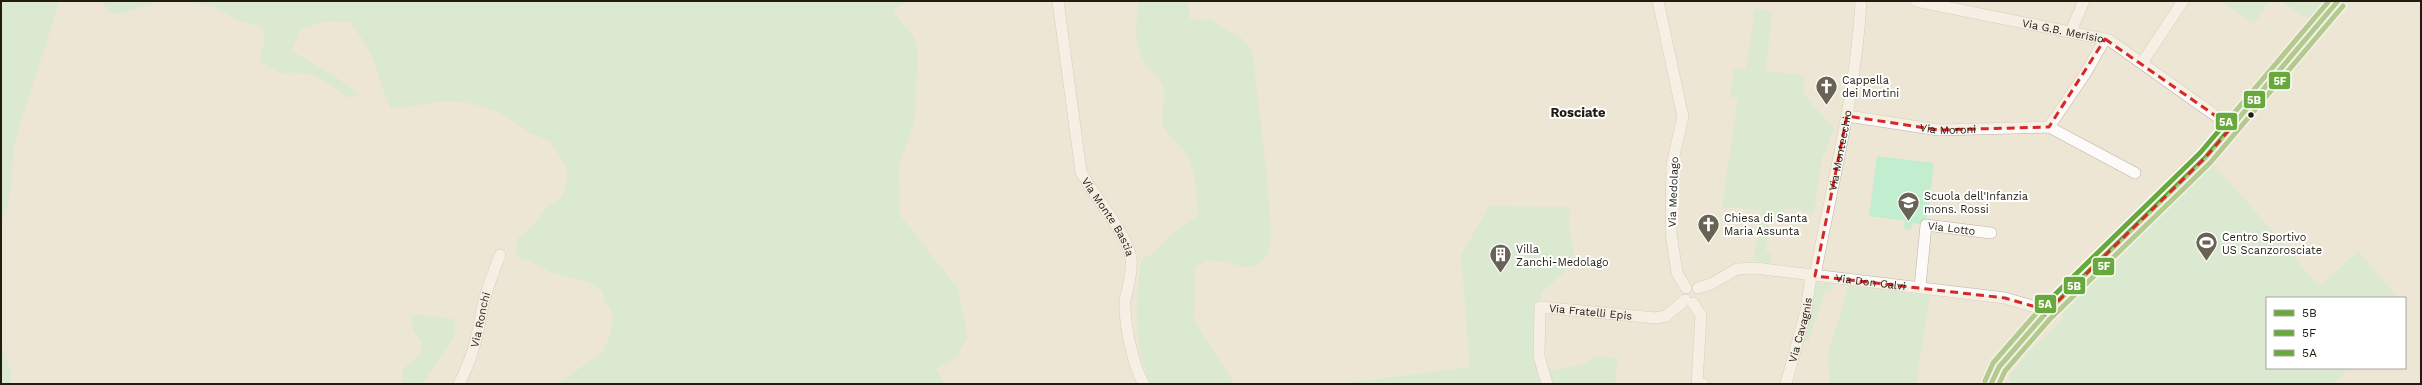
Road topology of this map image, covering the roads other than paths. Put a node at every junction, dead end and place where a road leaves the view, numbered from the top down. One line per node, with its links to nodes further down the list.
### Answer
1 (1058, 1): 24 (street, Via Monte Bastia)
2 (1658, 1): 19 (street, Via Medolago)
3 (1862, 1): 11 (street, Via Montecchio)
4 (1916, 1): 8 (street, Via G.B. Merisio)
5 (2084, 1): 8 (street)
6 (2183, 1): 10 (street)
7 (2338, 1): 13 (street)
8 (2071, 31): 9 (street, Via G.B. Merisio)
9 (2105, 39): 10 (street, Via G.B. Merisio); 12 (street)
10 (2142, 63): 13 (street, Via G.B. Merisio)
11 (1847, 116): 12 (street, Via Moroni); 17 (street, Via Montecchio)
12 (2049, 127): 14 (street, Via Moroni)
13 (2230, 129): 22 (street)
14 (2135, 173)
15 (1991, 234): 18 (street, Via Lotto)
16 (500, 255): 23 (street, Via Ronchi)
17 (1813, 276): 18 (street, Via Don Calvi); 20 (street, Via Don Calvi); 27 (street, Via Cavagnis)
18 (1920, 287): 22 (street, Via Don Calvi)
19 (1686, 288): 20 (street); 21 (street)
20 (1698, 288): 21 (street)
21 (1689, 302): 25 (street, Via Fratelli Epis); 26 (street)
22 (2045, 314): 28 (street)
23 (459, 384)
24 (1144, 384)
25 (1547, 384)
26 (1703, 384)
27 (1786, 384)
28 (1991, 384)

